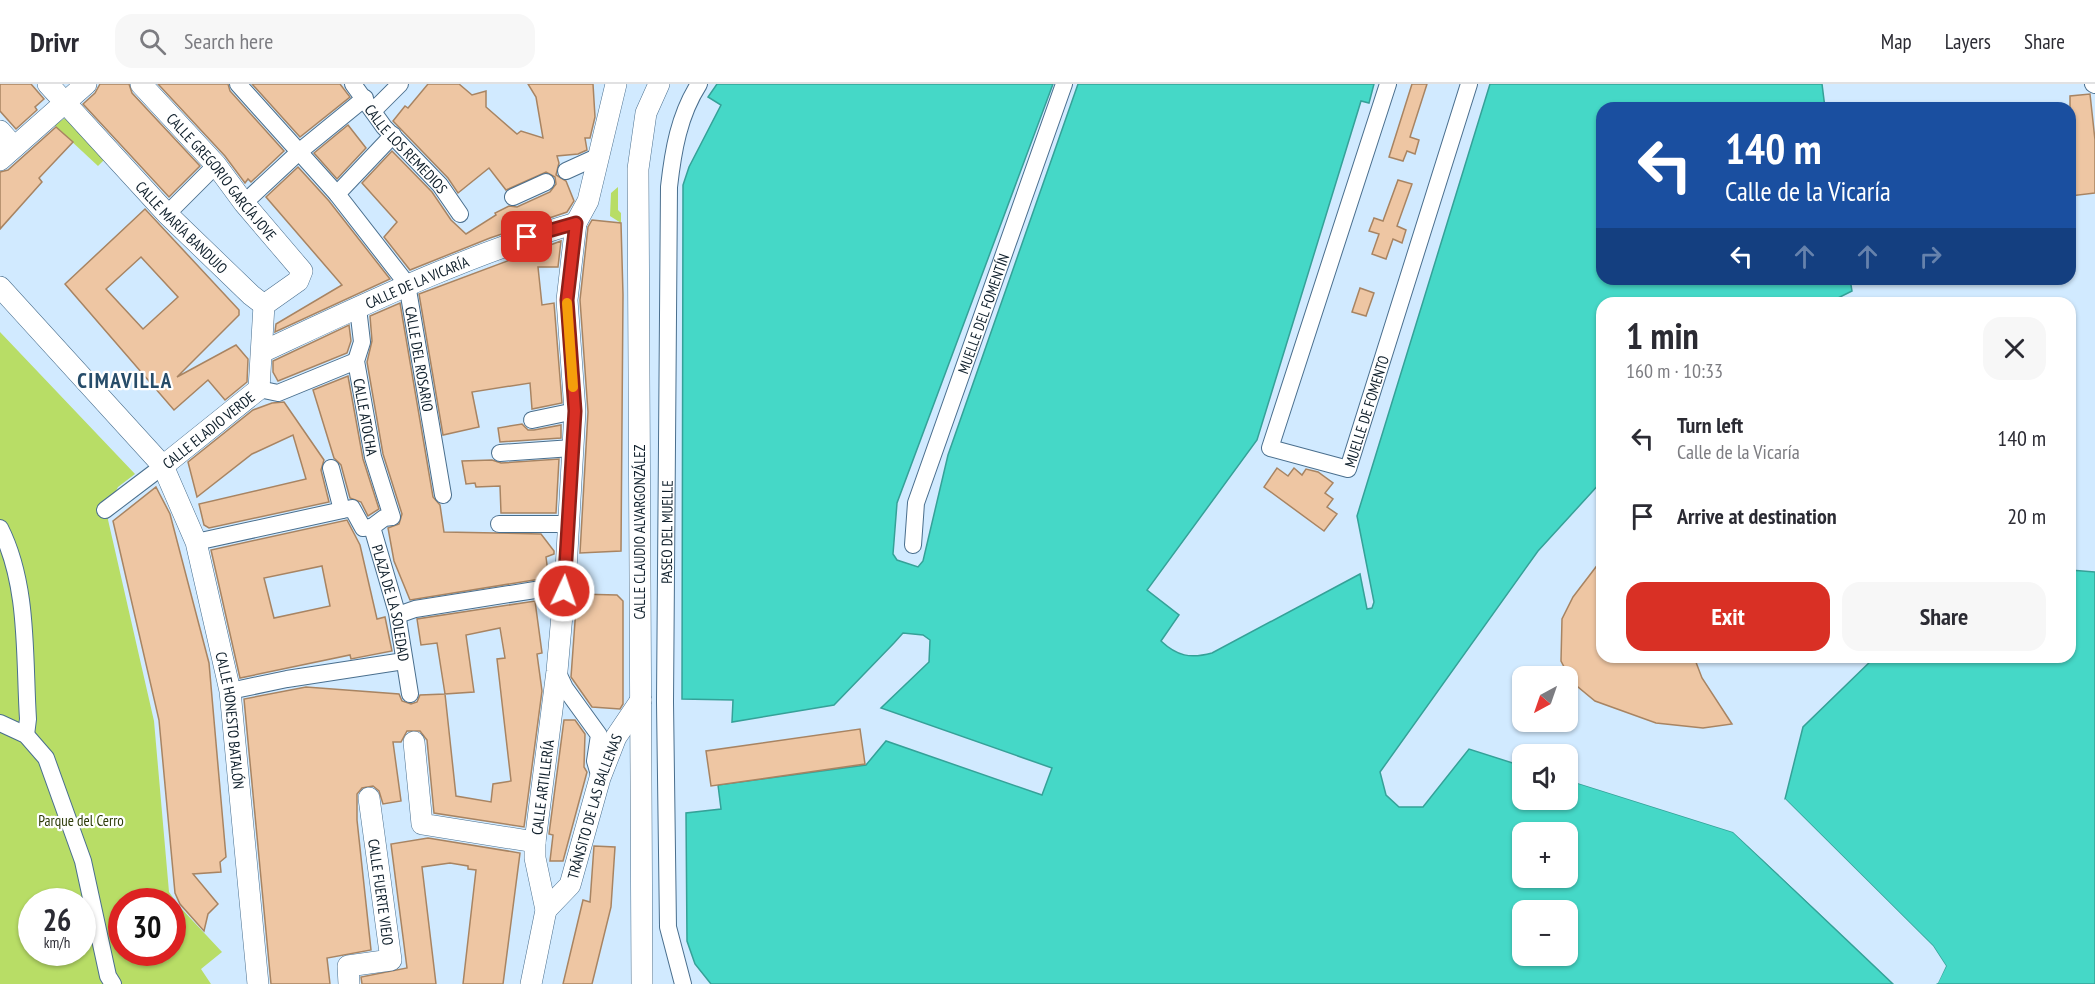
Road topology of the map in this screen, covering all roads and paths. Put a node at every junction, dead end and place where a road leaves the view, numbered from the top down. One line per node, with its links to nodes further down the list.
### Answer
1 (48, 84): 13 (street, CALLE MARÍA BANDUJO)
2 (86, 84): 13 (street)
3 (141, 84): 20 (street, CALLE GREGORIO GARCÍA JOVE)
4 (238, 84): 17 (street, CALLE DEL ROSARIO)
5 (353, 84): 14 (street, CALLE LOS REMEDIOS)
6 (400, 84): 14 (street)
7 (616, 84): 19 (street, CALLE ARTILLERÍA)
8 (659, 84): 57 (street, CALLE CLAUDIO ALVARGONZÁLEZ)
9 (699, 84): 70 (street, PASEO DEL MUELLE)
10 (1064, 84): 50 (street, MUELLE DEL FOMENTÍN)
11 (1388, 84): 12 (street, MUELLE DE FOMENTO)
12 (1469, 84)
13 (65, 103): 18 (street); 26 (street, CALLE MARÍA BANDUJO)
14 (370, 104): 16 (street, CALLE LOS REMEDIOS); 17 (street)
15 (0, 131): 18 (street)
16 (393, 135): 23 (street); 27 (street, CALLE LOS REMEDIOS)
17 (300, 151): 23 (street, CALLE DEL ROSARIO); 25 (street)
18 (7, 154)
19 (599, 156): 21 (street); 28 (street, CALLE ARTILLERÍA)
20 (216, 165): 25 (street, CALLE GREGORIO GARCÍA JOVE); 26 (street)
21 (566, 171)
22 (546, 182): 24 (street)
23 (338, 194): 29 (street, CALLE DEL ROSARIO)
24 (513, 197)
25 (243, 203): 31 (street, CALLE GREGORIO GARCÍA JOVE)
26 (167, 214): 31 (street, CALLE MARÍA BANDUJO)
27 (460, 214)
28 (576, 223): 29 (street, CALLE DE LA VICARÍA); 36 (street, CALLE ARTILLERÍA)
29 (407, 284): 32 (street, CALLE DE LA VICARÍA); 42 (street, CALLE DEL ROSARIO)
30 (0, 287): 40 (street, CALLE HONESTO BATALÓN)
31 (264, 305): 33 (street)
32 (358, 308): 33 (street, CALLE DE LA VICARÍA); 34 (street, CALLE ATOCHA)
33 (262, 352): 35 (street)
34 (356, 361): 35 (street, CALLE ELADIO VERDE); 45 (street, CALLE ATOCHA)
35 (259, 388): 40 (street, CALLE ELADIO VERDE)
36 (575, 411): 37 (street); 38 (street, CALLE ARTILLERÍA)
37 (532, 420)
38 (572, 448): 39 (street); 47 (street, CALLE ARTILLERÍA)
39 (500, 453)
40 (163, 466): 43 (street, CALLE ELADIO VERDE); 49 (street, CALLE HONESTO BATALÓN)
41 (330, 468): 44 (street)
42 (443, 495)
43 (105, 510)
44 (342, 510): 45 (street); 49 (street)
45 (371, 522): 52 (street, PLAZA DE LA SOLEDAD)
46 (499, 524): 47 (street)
47 (567, 524): 51 (street, CALLE ARTILLERÍA)
48 (0, 528): 59 (street)
49 (196, 542): 55 (street, CALLE HONESTO BATALÓN)
50 (913, 545)
51 (564, 591): 52 (street); 54 (street, CALLE ARTILLERÍA)
52 (398, 615): 53 (street, PLAZA DE LA SOLEDAD)
53 (404, 661): 55 (street); 56 (street, PLAZA DE LA SOLEDAD)
54 (557, 671): 61 (street); 63 (street, CALLE ARTILLERÍA)
55 (230, 691): 66 (street, CALLE HONESTO BATALÓN)
56 (410, 694)
57 (641, 700): 61 (street, TRÁNSITO DE LAS BALLENAS); 69 (street, CALLE CLAUDIO ALVARGONZÁLEZ)
58 (0, 723): 59 (street)
59 (26, 735): 65 (street)
60 (414, 742): 63 (street)
61 (600, 778): 64 (street, TRÁNSITO DE LAS BALLENAS)
62 (369, 798): 67 (street, CALLE FUERTE VIEJO)
63 (535, 842): 64 (street, CALLE ARTILLERÍA)
64 (546, 910): 68 (street, CALLE ARTILLERÍA)
65 (113, 984)
66 (258, 984)
67 (349, 984)
68 (531, 984)
69 (642, 984)
70 (683, 984)

